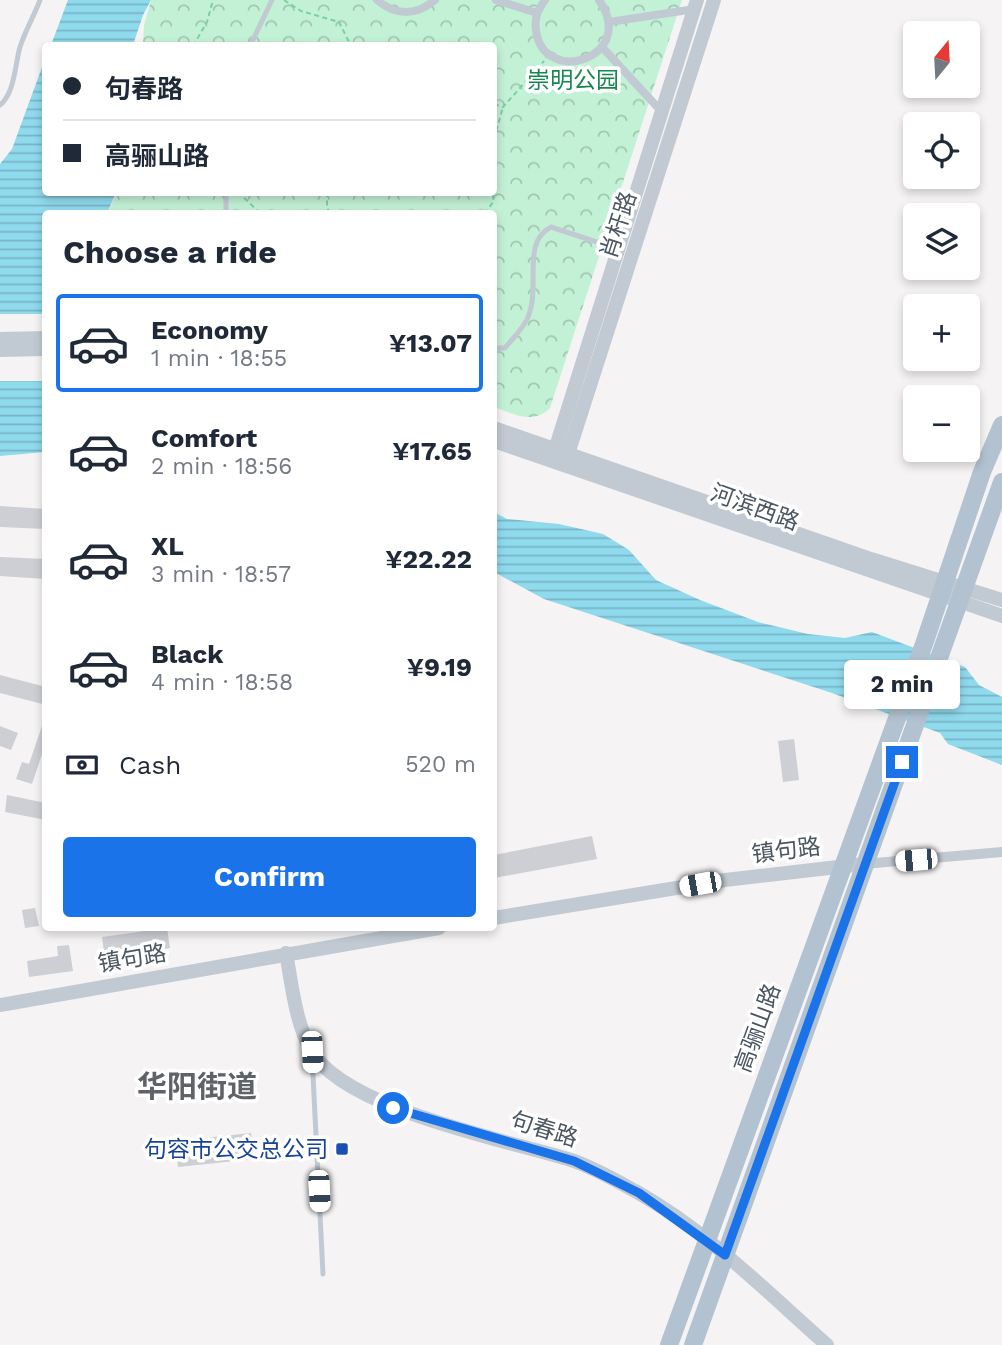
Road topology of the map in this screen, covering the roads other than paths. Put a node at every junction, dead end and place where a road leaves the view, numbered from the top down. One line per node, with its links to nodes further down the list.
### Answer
1 (40, 0): 14 (lane)
2 (272, 0): 12 (lane)
3 (377, 0): 4 (street)
4 (435, 0)
5 (495, 0): 10 (street)
6 (545, 0): 10 (street)
7 (599, 0): 11 (street)
8 (715, 0): 25 (street, 肖杆路)
9 (696, 4): 11 (street); 15 (street, 肖杆路)
10 (537, 13): 13 (street)
11 (609, 22): 13 (street)
12 (252, 42)
13 (602, 47): 15 (street)
14 (0, 105)
15 (662, 112): 16 (street, 肖杆路)
16 (618, 249): 19 (lane); 25 (street, 肖杆路)
17 (42, 338): 18 (street)
18 (0, 339)
19 (497, 348)
20 (42, 349): 21 (street)
21 (0, 350)
22 (1002, 425): 27 (main road)
23 (497, 429): 25 (street, 河滨西路)
24 (497, 442): 25 (street, 河滨西路)
25 (560, 456): 27 (street, 河滨西路)
26 (1002, 482): 28 (main road)
27 (942, 589): 28 (street, 河滨西路); 33 (main road, 高骊山路)
28 (960, 595): 29 (street, 河滨西路); 30 (street, 河滨西路); 32 (main road, 高骊山路)
29 (1002, 600)
30 (1002, 616)
31 (1002, 852): 32 (street, 镇句路)
32 (864, 864): 33 (street, 镇句路); 40 (main road, 高骊山路)
33 (842, 866): 34 (street, 镇句路); 39 (main road, 高骊山路)
34 (497, 918)
35 (421, 931): 36 (street, 镇句路)
36 (286, 953): 37 (street, 镇句路); 38 (street, 句春路)
37 (0, 1005)
38 (312, 1052): 39 (street, 句春路); 41 (lane)
39 (706, 1239): 40 (street, 句春路); 42 (main road, 高骊山路)
40 (725, 1255): 43 (main road, 高骊山路); 44 (street, 句春路)
41 (323, 1274)
42 (669, 1345)
43 (693, 1345)
44 (827, 1345)

